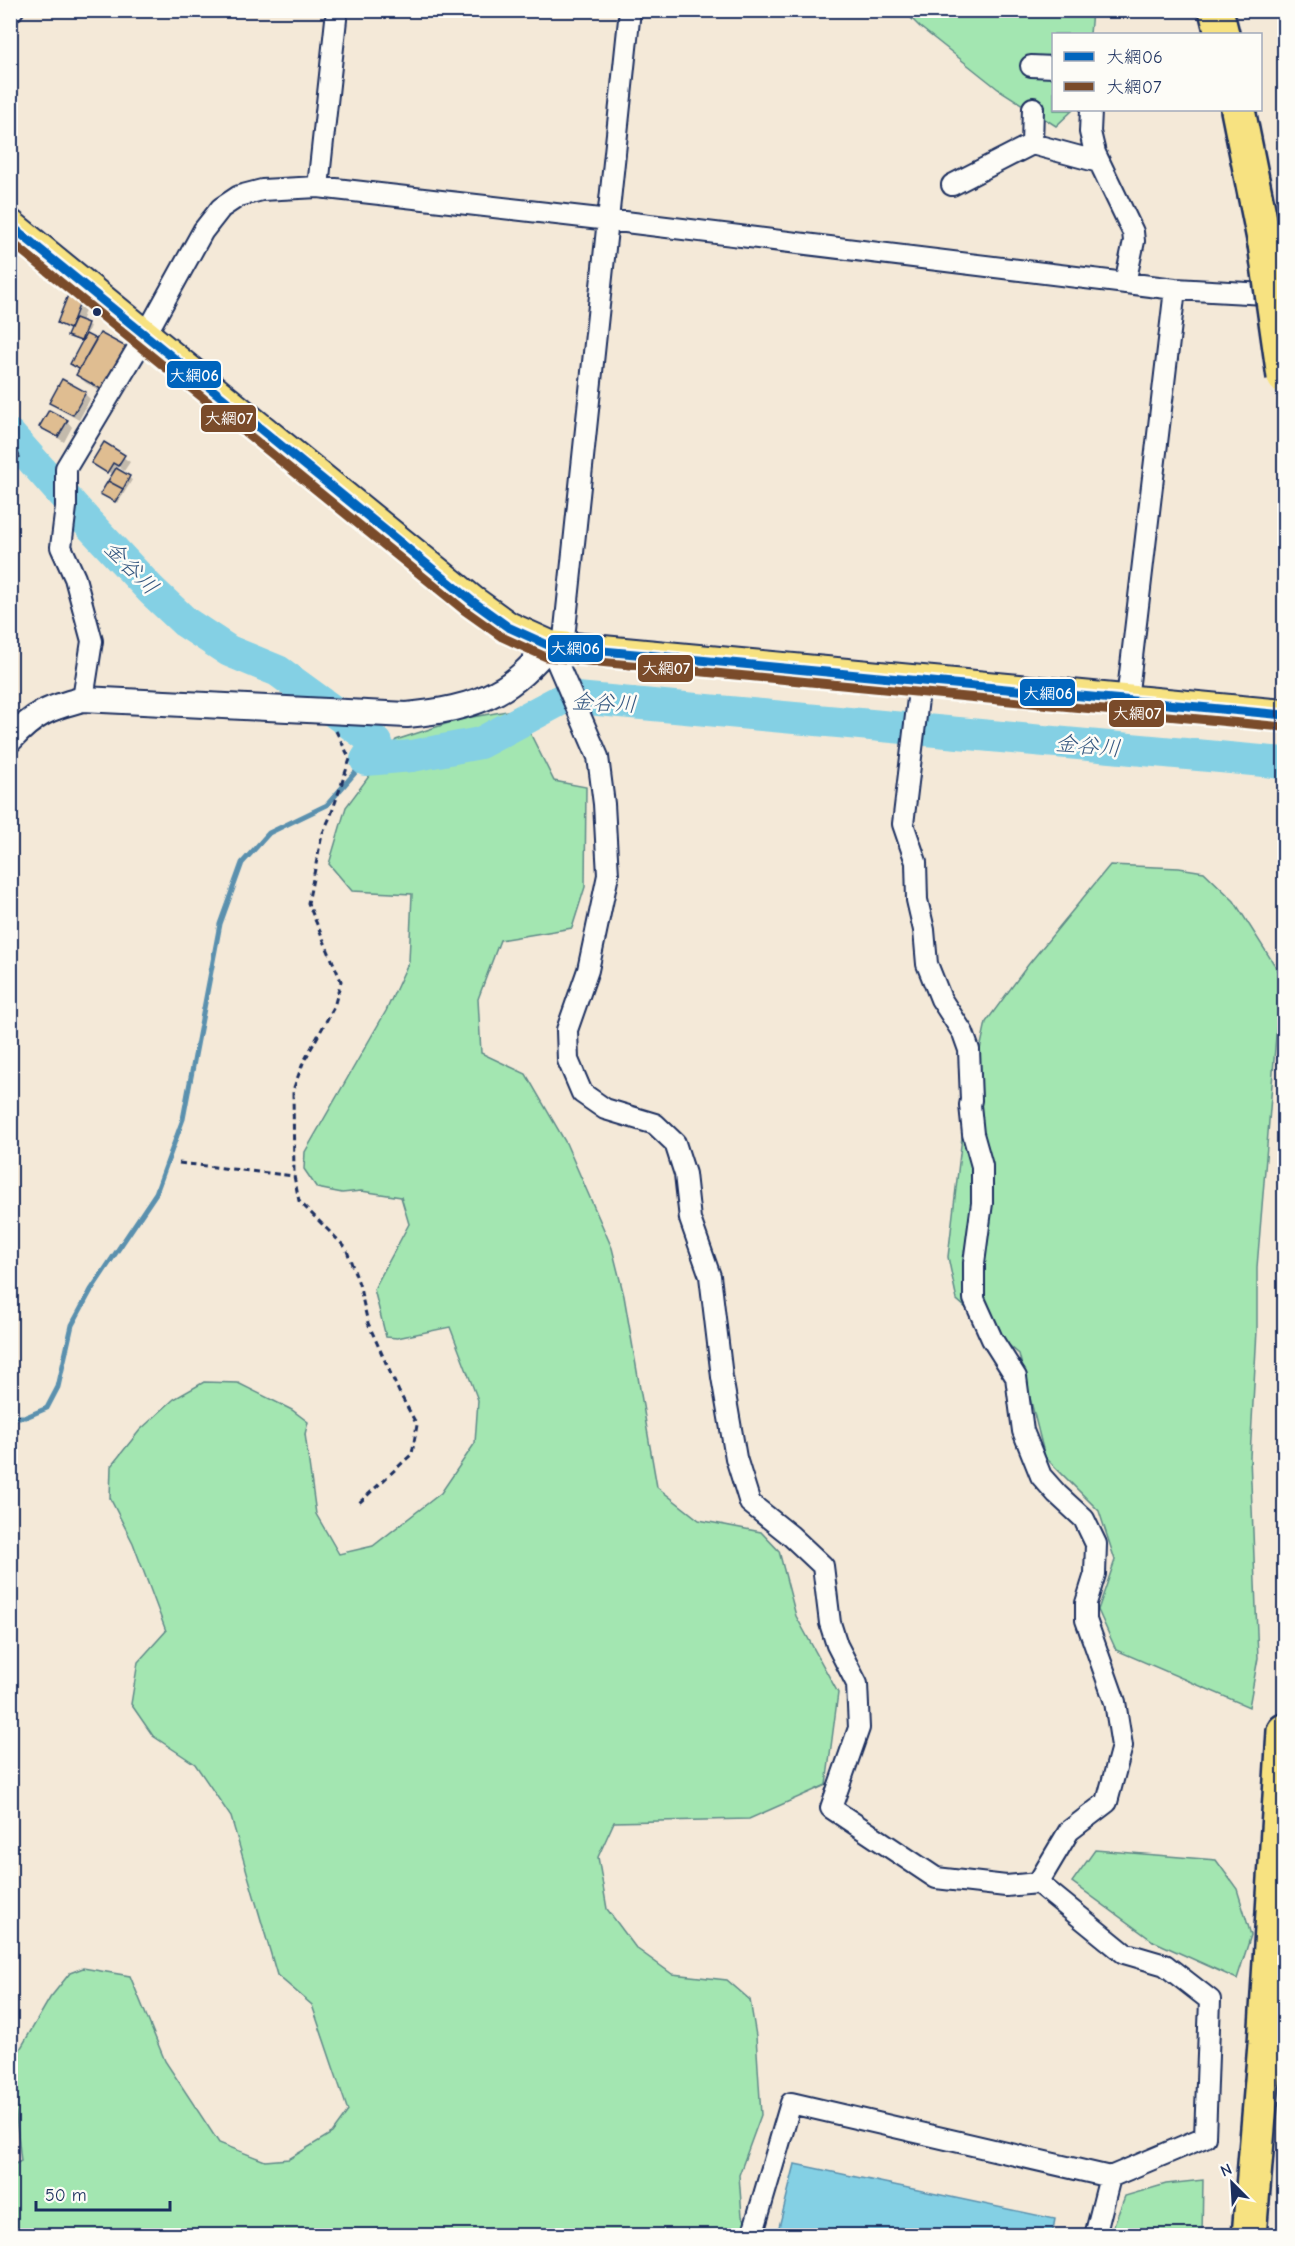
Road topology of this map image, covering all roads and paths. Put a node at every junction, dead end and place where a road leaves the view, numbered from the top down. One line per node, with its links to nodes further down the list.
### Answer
1 (337, 10): 13 (street)
2 (630, 10): 14 (street)
3 (1216, 10): 4 (highway)
4 (1222, 33)
5 (1031, 66): 6 (street)
6 (1052, 67)
7 (1033, 108): 10 (street)
8 (1090, 111): 11 (street)
9 (1238, 111): 20 (highway, bridge)
10 (1032, 144): 11 (street); 12 (street)
11 (1099, 162): 16 (street)
12 (952, 185)
13 (318, 187): 14 (street); 19 (street)
14 (609, 220): 16 (street); 21 (street)
15 (10, 225): 19 (main road)
16 (1125, 283): 17 (street)
17 (1175, 289): 18 (street); 24 (street)
18 (1284, 295)
19 (145, 336): 21 (main road); 23 (street)
20 (1284, 377)
21 (557, 647): 22 (main road); 25 (street); 32 (street)
22 (920, 682): 24 (main road); 32 (street)
23 (83, 699): 25 (street); 27 (street)
24 (1127, 700): 26 (main road)
25 (326, 711): 29 (path)
26 (1284, 715)
27 (10, 740)
28 (179, 1163): 29 (path)
29 (294, 1176): 30 (path)
30 (359, 1503)
31 (1284, 1731): 36 (highway)
32 (1038, 1883): 33 (street)
33 (1110, 2177): 34 (street); 35 (street)
34 (753, 2235)
35 (1095, 2235)
36 (1249, 2235)

